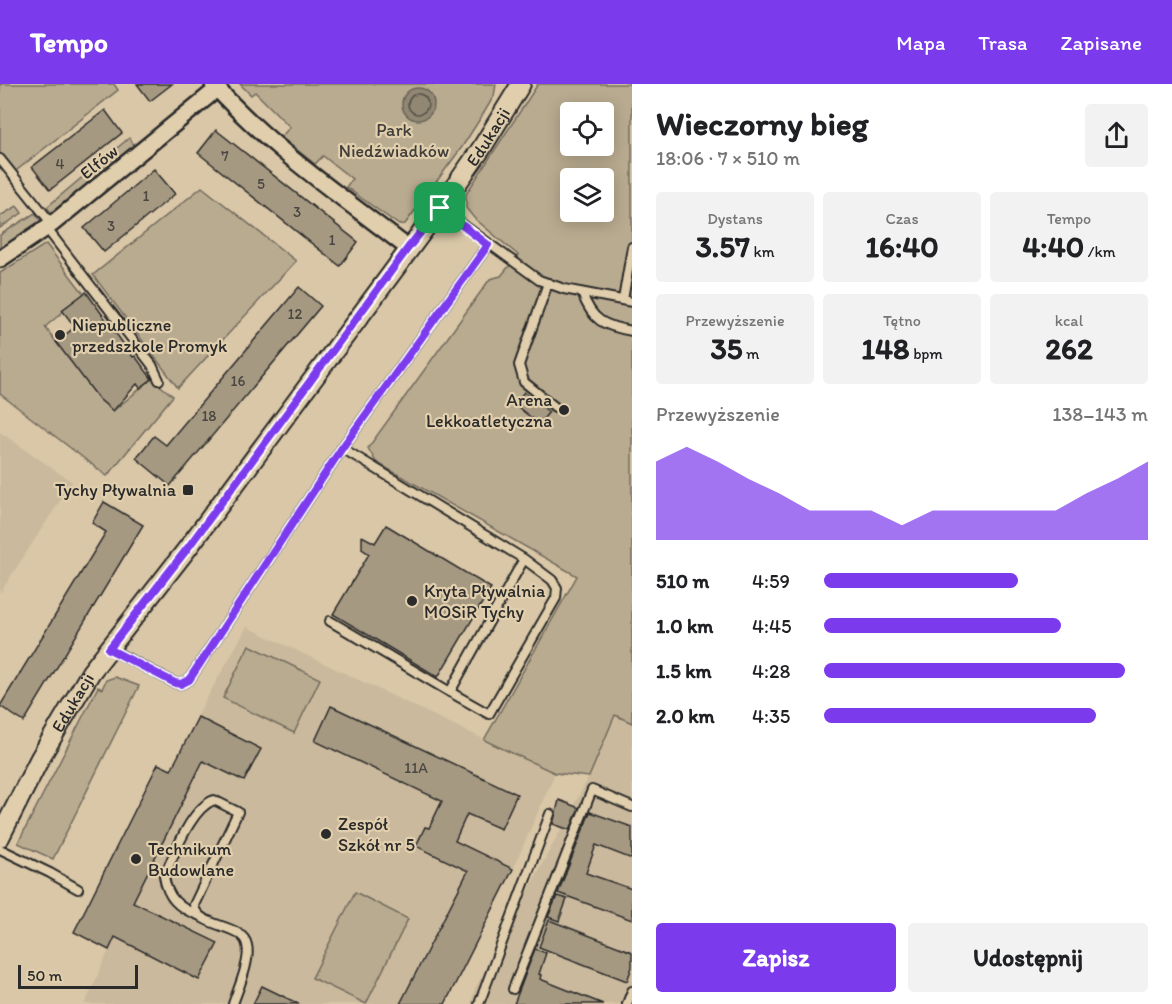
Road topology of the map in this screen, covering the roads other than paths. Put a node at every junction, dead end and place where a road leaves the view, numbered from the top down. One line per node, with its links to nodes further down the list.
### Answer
1 (521, 84): 4 (street, Edukacji)
2 (215, 86): 5 (street, Elfów); 8 (street)
3 (0, 159): 5 (lane)
4 (440, 208): 6 (lane); 8 (street, Edukacji)
5 (50, 226): 9 (street, Elfów); 15 (lane)
6 (488, 245): 10 (lane); 17 (lane)
7 (632, 247): 12 (lane)
8 (408, 248): 20 (street, Edukacji)
9 (0, 259)
10 (548, 283): 11 (lane); 16 (lane)
11 (582, 293): 12 (lane); 14 (lane)
12 (622, 300): 13 (lane)
13 (632, 302)
14 (632, 331)
15 (159, 380)
16 (555, 407)
17 (342, 448): 18 (lane); 20 (lane)
18 (524, 559): 21 (lane); 21 (lane)
19 (330, 621): 21 (lane)
20 (109, 649): 24 (street, Edukacji)
21 (450, 692)
22 (632, 807): 28 (lane)
23 (550, 814): 31 (lane)
24 (0, 837)
25 (0, 849): 26 (lane)
26 (78, 889)
27 (198, 915): 27 (lane); 30 (lane)
28 (513, 988)
29 (632, 991): 32 (lane)
30 (233, 1004)
31 (479, 1004)
32 (627, 1004)

